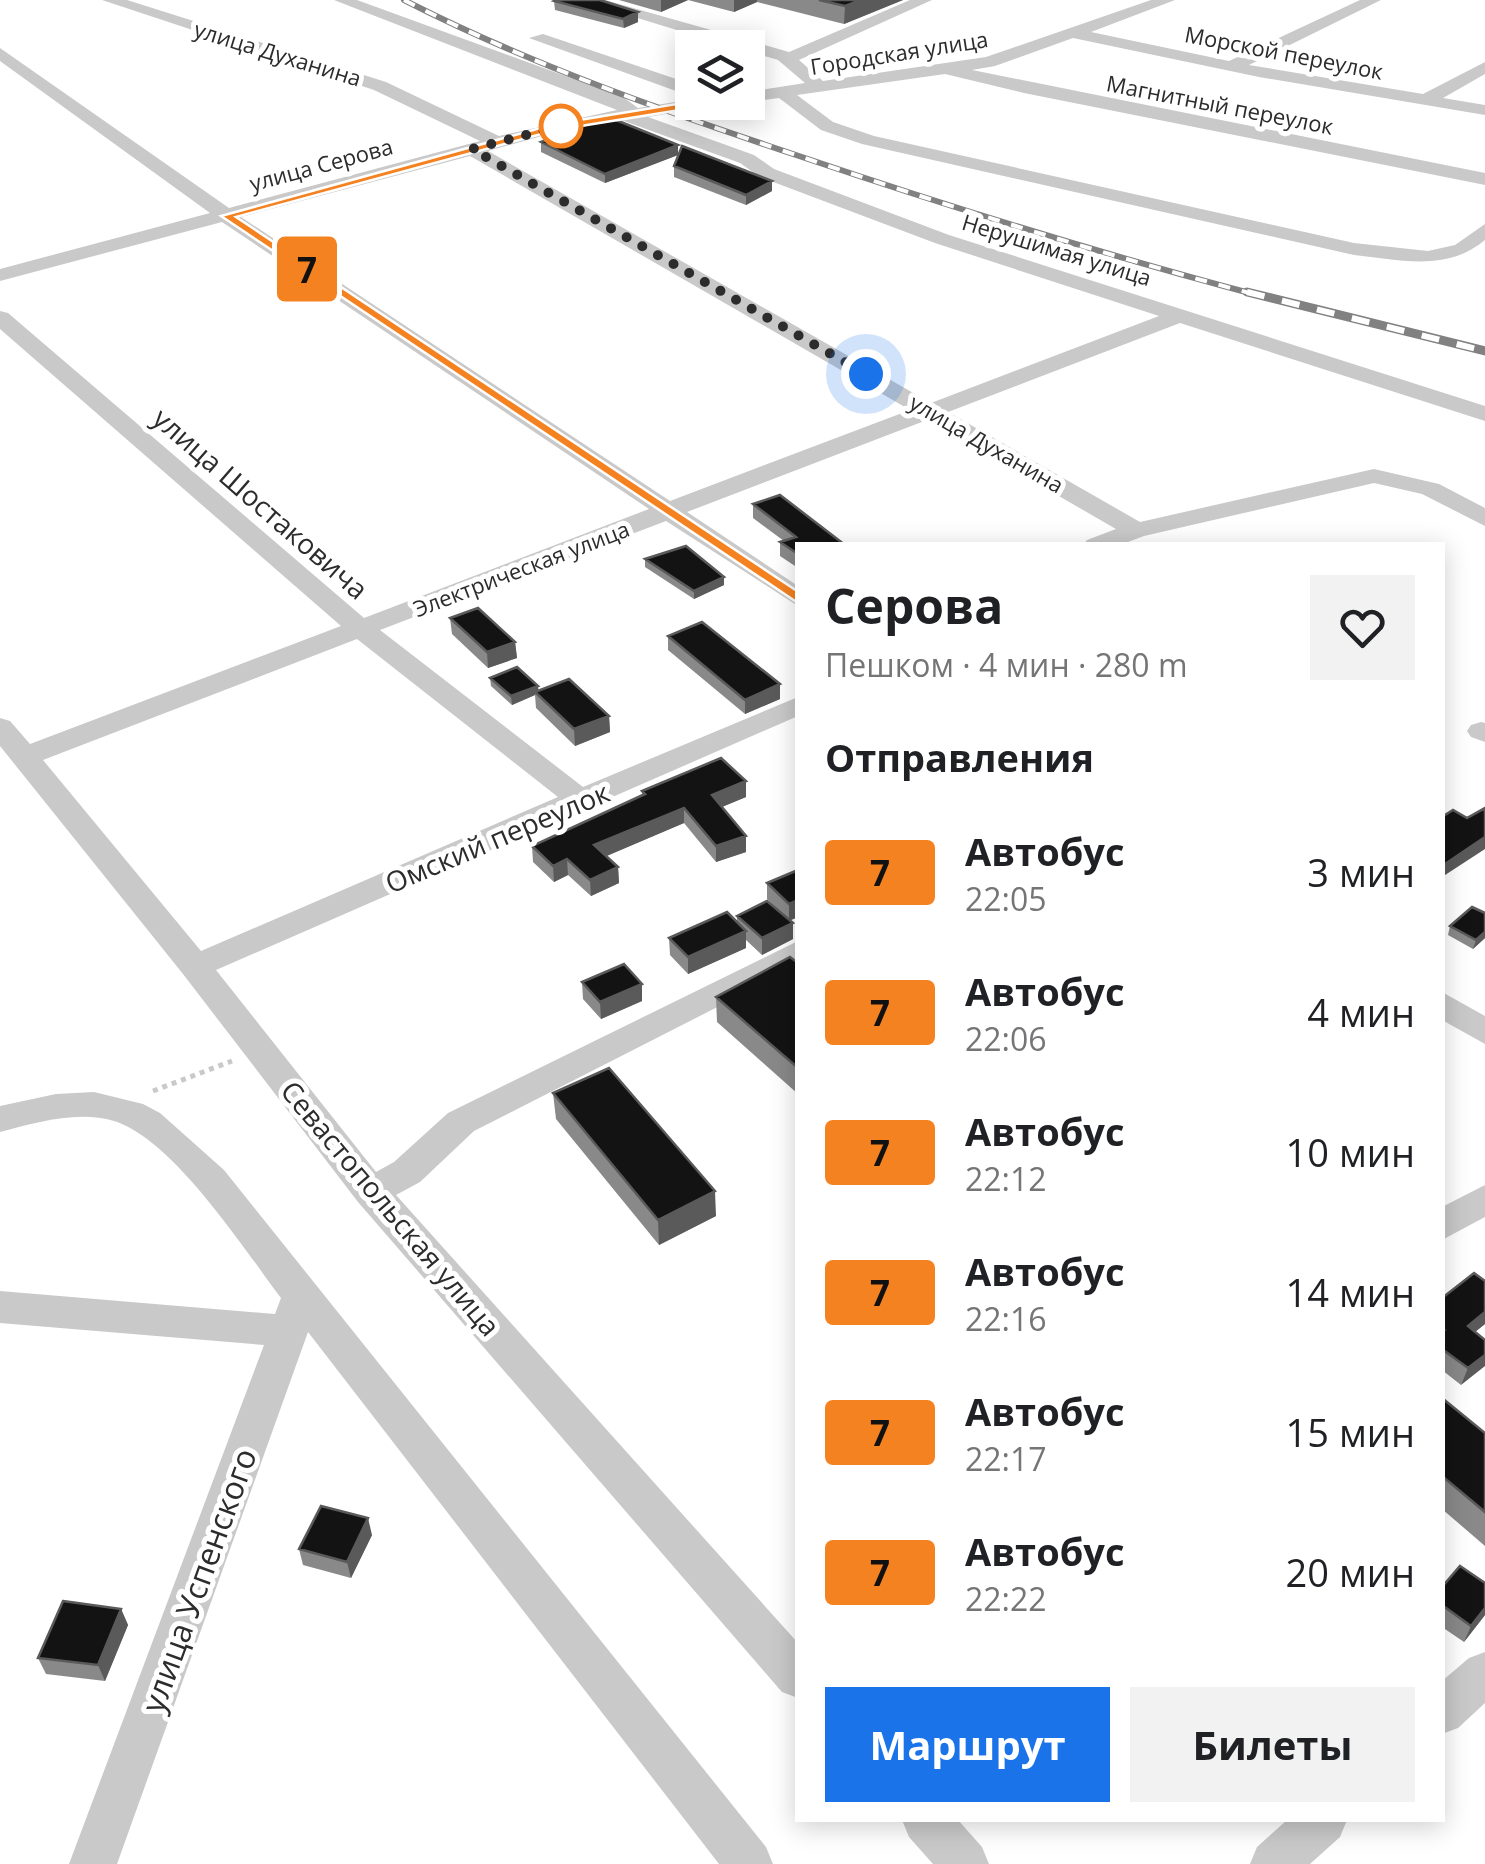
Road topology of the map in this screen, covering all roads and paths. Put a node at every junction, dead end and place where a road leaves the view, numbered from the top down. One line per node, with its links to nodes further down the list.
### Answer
1 (110, 0): 22 (street, улица Духанина)
2 (342, 0): 21 (street, Нерушимая улица)
3 (588, 0): 10 (street)
4 (924, 0): 10 (street)
5 (1167, 0): 7 (street, Городская улица)
6 (1372, 0): 11 (street)
7 (1076, 34): 11 (street, Морской переулок); 13 (street, Городская улица)
8 (537, 38): 14 (street)
9 (0, 52): 25 (street)
10 (789, 58): 15 (street)
11 (1232, 66): 18 (street, Морской переулок)
12 (1485, 67): 18 (street)
13 (948, 69): 15 (street, Городская улица); 24 (street, Магнитный переулок)
14 (675, 84)
15 (819, 87): 16 (street, Городская улица)
16 (782, 92): 17 (street, Городская улица); 27 (street)
17 (765, 94)
18 (1427, 99): 20 (street, Морской переулок)
19 (675, 107): 21 (street, улица Серова)
20 (1485, 110)
21 (627, 114): 22 (street, улица Серова); 30 (street, Нерушимая улица)
22 (496, 142): 23 (street, улица Серова)
23 (472, 149): 25 (street, улица Серова); 32 (street, улица Духанина)
24 (1485, 179)
25 (227, 216): 29 (street, улица Серова); 34 (street)
26 (1485, 230): 27 (street)
27 (1462, 249): 28 (street)
28 (1485, 254)
29 (0, 275)
30 (1184, 314): 32 (street, Электрическая улица); 33 (street, Нерушимая улица)
31 (0, 318): 39 (street, улица Шостаковича)
32 (932, 411): 34 (street, Электрическая улица); 36 (street, улица Духанина)
33 (1485, 414)
34 (667, 512): 38 (street); 39 (street, Электрическая улица)
35 (1485, 518): 36 (street)
36 (1136, 530): 37 (street)
37 (1104, 542)
38 (795, 596)
39 (362, 629): 42 (street, Электрическая улица); 43 (street, улица Шостаковича)
40 (795, 706): 43 (street, Омский переулок)
41 (0, 727): 42 (street, Севастопольская улица)
42 (26, 756): 45 (street, Севастопольская улица)
43 (582, 802): 45 (street, Омский переулок)
44 (795, 954): 51 (street)
45 (195, 966): 48 (street, Севастопольская улица)
46 (1445, 1006): 47 (street)
47 (1485, 1032)
48 (261, 1050): 49 (path); 51 (street, Севастопольская улица)
49 (113, 1106): 50 (street); 55 (street)
50 (0, 1119)
51 (372, 1192): 56 (street, Севастопольская улица)
52 (1485, 1199): 53 (street)
53 (1445, 1224)
54 (0, 1307): 55 (street)
55 (295, 1313): 61 (street, улица Успенского); 62 (street)
56 (790, 1654)
57 (1485, 1673): 58 (street)
58 (1445, 1709)
59 (928, 1822): 63 (street)
60 (1321, 1822): 64 (street)
61 (93, 1864)
62 (749, 1864)
63 (965, 1864)
64 (1274, 1864)

